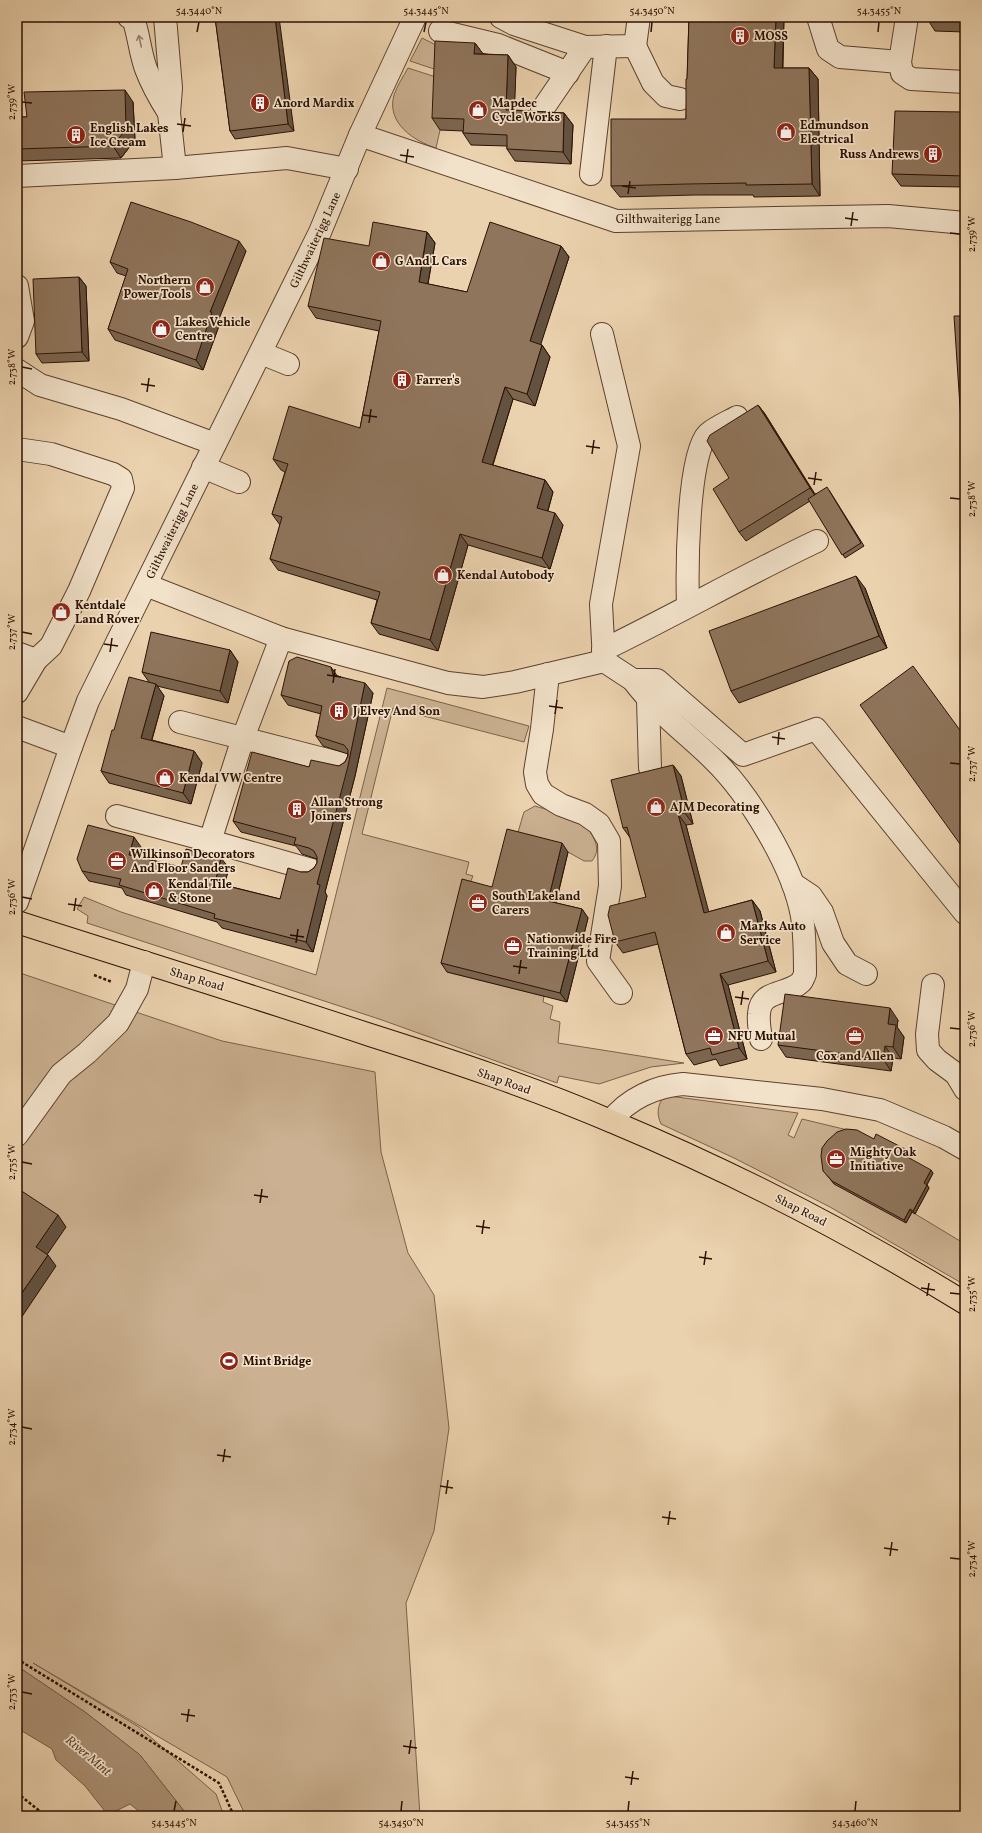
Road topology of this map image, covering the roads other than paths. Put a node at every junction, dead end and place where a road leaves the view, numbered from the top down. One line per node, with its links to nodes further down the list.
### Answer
1 (129, 17): 16 (street, one-way to 1)
2 (165, 17): 16 (street)
3 (415, 17): 17 (street, Gilthwaiterigg Lane)
4 (501, 17): 10 (street)
5 (639, 17): 9 (street)
6 (818, 17): 11 (street)
7 (907, 17): 11 (street)
8 (440, 31): 12 (street)
9 (635, 46): 10 (street); 14 (street)
10 (596, 47): 12 (street); 20 (street)
11 (900, 62): 13 (street)
12 (568, 73): 15 (street)
13 (965, 82)
14 (680, 99)
15 (542, 110)
16 (169, 113): 18 (street)
17 (360, 135): 19 (street, Gilthwaiterigg Lane); 22 (street, Gilthwaiterigg Lane)
18 (175, 168): 19 (street); 21 (street)
19 (347, 169): 26 (street, Gilthwaiterigg Lane)
20 (591, 174)
21 (17, 176)
22 (965, 223)
23 (17, 286): 25 (street)
24 (602, 334): 38 (street)
25 (17, 337)
26 (261, 354): 27 (street); 30 (street, Gilthwaiterigg Lane)
27 (288, 364)
28 (17, 370): 30 (street)
29 (737, 417): 36 (street)
30 (215, 444): 32 (street, Gilthwaiterigg Lane)
31 (17, 449): 39 (street)
32 (203, 467): 33 (street); 35 (street, Gilthwaiterigg Lane)
33 (239, 482)
34 (817, 541): 36 (street)
35 (146, 585): 37 (street); 47 (street, Gilthwaiterigg Lane)
36 (688, 606): 38 (street)
37 (281, 638): 40 (street); 46 (street)
38 (604, 655): 40 (street); 41 (street)
39 (27, 657): 42 (street)
40 (548, 674): 60 (street)
41 (633, 680): 43 (street); 55 (street)
42 (17, 692)
43 (648, 700): 49 (street); 53 (street)
44 (180, 722): 46 (street)
45 (17, 727): 47 (street)
46 (243, 738): 48 (street); 51 (street)
47 (71, 747): 54 (street, Gilthwaiterigg Lane)
48 (343, 764)
49 (650, 768)
50 (117, 816): 51 (street)
51 (210, 841): 52 (street)
52 (312, 870)
53 (793, 884): 58 (street); 61 (street)
54 (17, 902)
55 (965, 913)
56 (17, 922): 57 (highway, Shap Road)
57 (144, 962): 63 (highway, Shap Road); 64 (street)
58 (866, 974)
59 (933, 986): 62 (street)
60 (621, 993)
61 (761, 1039)
62 (965, 1089)
63 (611, 1121): 65 (street); 66 (highway, Shap Road)
64 (17, 1135)
65 (965, 1149)
66 (965, 1303)

